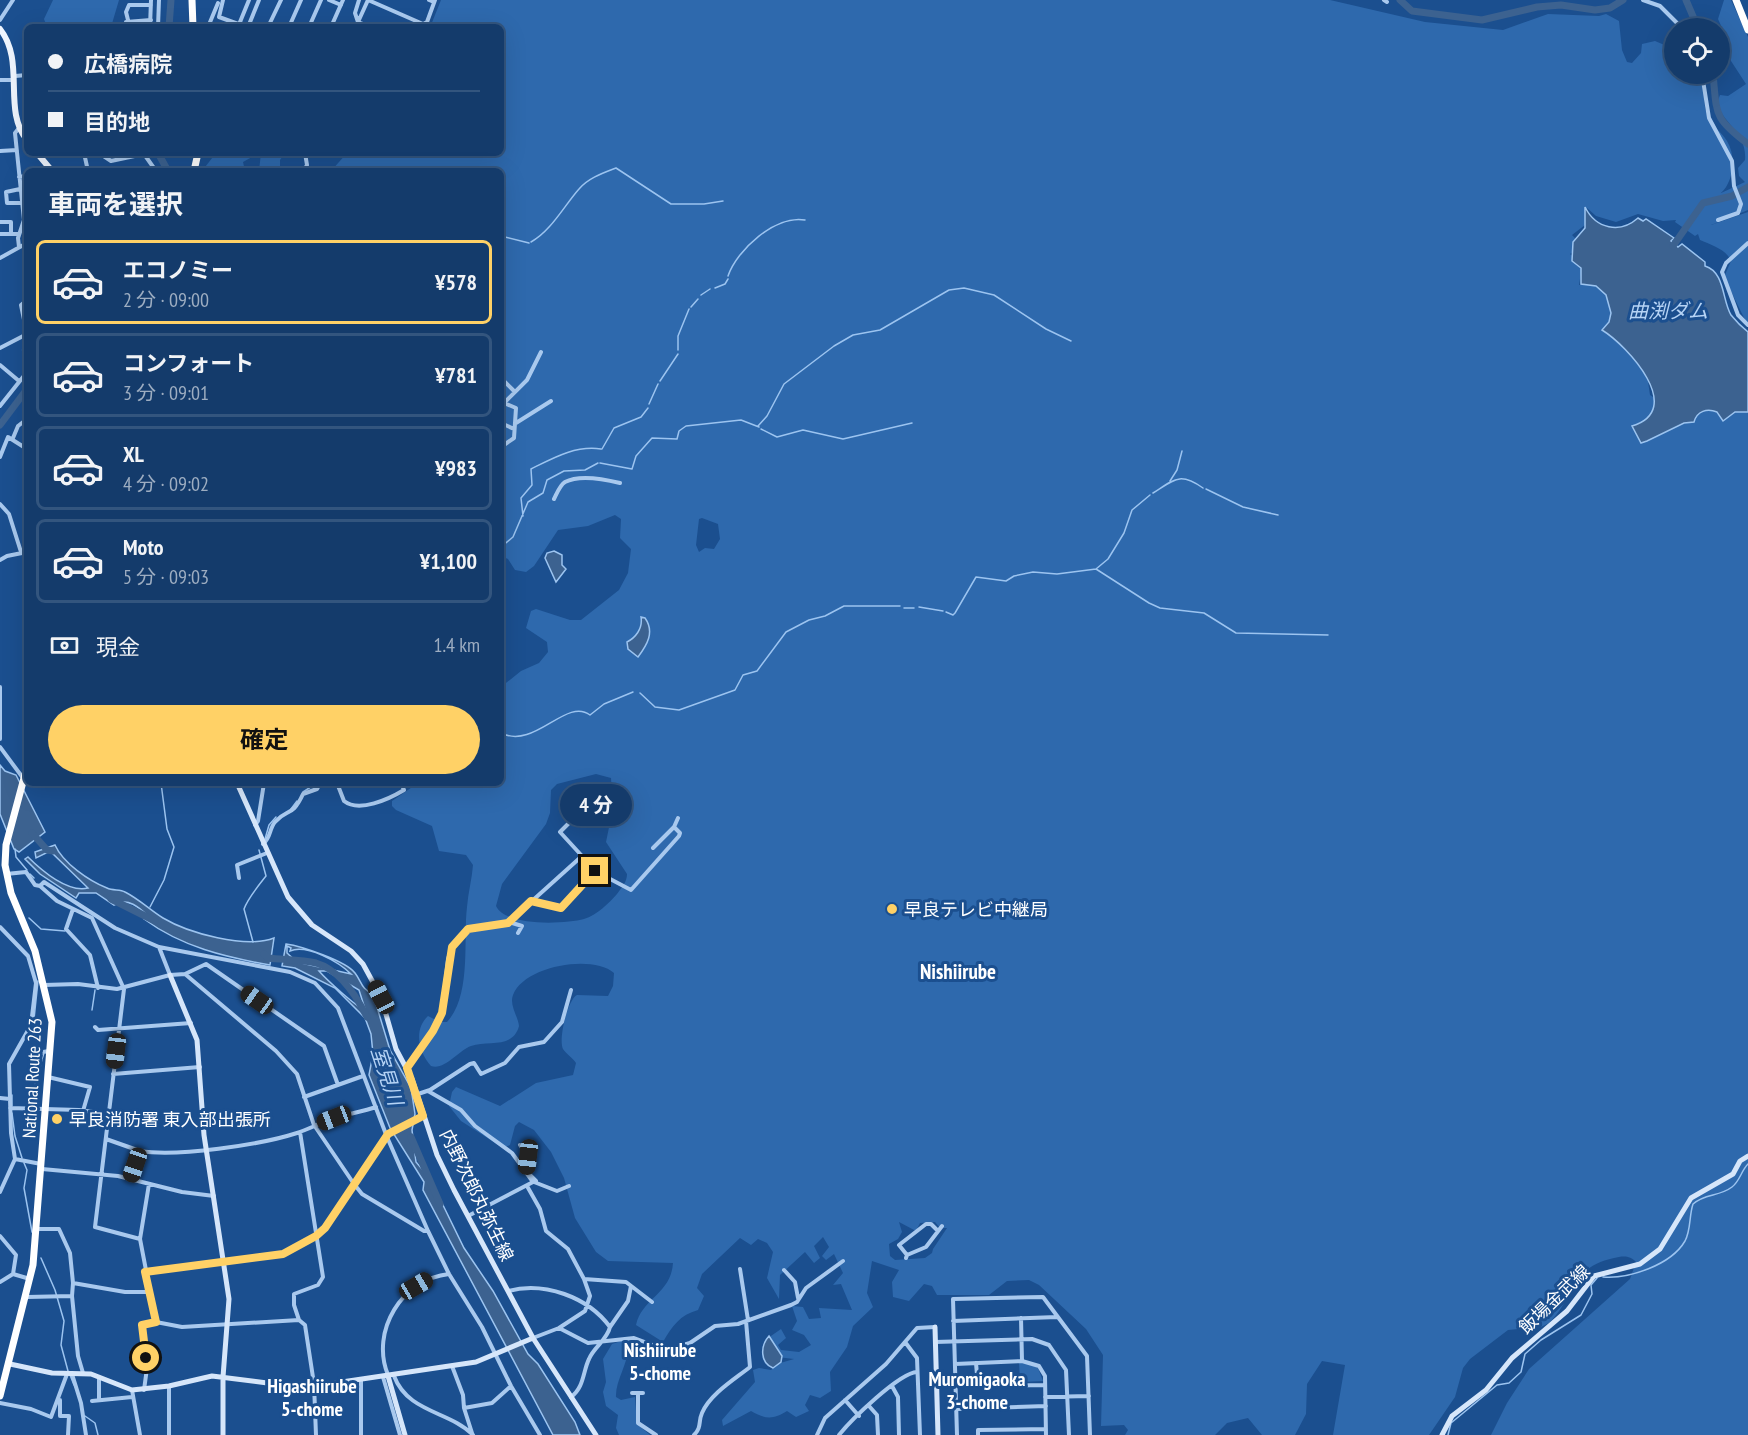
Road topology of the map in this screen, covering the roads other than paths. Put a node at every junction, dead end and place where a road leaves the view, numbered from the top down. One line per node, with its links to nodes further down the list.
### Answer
1 (13, 0): 21 (street)
2 (159, 0): 25 (street)
3 (192, 0): 26 (highway)
4 (223, 0): 28 (street)
5 (249, 0): 29 (street)
6 (259, 0): 30 (street)
7 (281, 0): 31 (street)
8 (301, 0): 32 (street)
9 (321, 0): 33 (street)
10 (329, 0): 19 (street)
11 (359, 0): 23 (street)
12 (368, 0): 23 (street); 36 (street)
13 (429, 0): 16 (street)
14 (1643, 0): 20 (street)
15 (1736, 0): 38 (highway)
16 (435, 1): 36 (street)
17 (151, 2): 22 (street); 22 (street)
18 (218, 3): 27 (street)
19 (342, 3): 34 (street)
20 (1672, 18)
21 (0, 20)
22 (151, 20): 24 (street)
23 (358, 22): 35 (street)
24 (150, 24)
25 (158, 24)
26 (194, 24)
27 (210, 24)
28 (238, 24)
29 (244, 24)
30 (245, 24)
31 (269, 24)
32 (290, 24)
33 (310, 24)
34 (332, 24)
35 (363, 24)
36 (423, 24)
37 (0, 28): 40 (main road)
38 (1748, 30)
39 (24, 76): 40 (street)
40 (15, 78): 41 (street); 43 (main road)
41 (0, 80)
42 (1704, 84): 56 (street)
43 (19, 128): 44 (main road); 45 (street)
44 (24, 136)
45 (17, 150): 46 (street); 52 (street)
46 (0, 151)
47 (40, 156): 50 (main road)
48 (104, 156): 49 (street)
49 (129, 156)
50 (50, 168)
51 (24, 176): 52 (street)
52 (19, 177): 53 (street)
53 (20, 189): 54 (street); 54 (street)
54 (21, 203): 55 (street)
55 (24, 213)
56 (1718, 220)
57 (0, 222): 60 (street)
58 (24, 224): 61 (street)
59 (0, 234): 60 (street)
60 (11, 234): 61 (street)
61 (19, 234): 64 (street)
62 (1748, 243): 68 (street)
63 (24, 244): 64 (street)
64 (19, 247): 65 (street)
65 (0, 258)
66 (24, 302): 67 (street)
67 (24, 320)
68 (1748, 325)
69 (24, 335): 70 (street)
70 (0, 347)
71 (541, 352): 76 (street)
72 (0, 365): 74 (street)
73 (24, 375): 74 (street)
74 (19, 381): 80 (street)
75 (504, 381): 76 (street)
76 (514, 391): 77 (street)
77 (504, 400)
78 (552, 401): 83 (street)
79 (504, 403): 83 (street)
80 (0, 406)
81 (24, 421): 84 (street)
82 (504, 424): 83 (street)
83 (515, 426): 85 (street)
84 (13, 438): 86 (street); 87 (street)
85 (504, 445)
86 (24, 447)
87 (0, 457)
88 (620, 483): 89 (street)
89 (554, 499)
90 (0, 504): 91 (street)
91 (21, 552): 92 (street)
92 (0, 560)
93 (0, 687): 94 (street)
94 (0, 739)
95 (0, 747): 96 (street)
96 (24, 780)
97 (24, 784): 109 (highway, National Route 263)
98 (238, 786): 105 (main road, 内野次郎丸弥生線)
99 (264, 786): 105 (street)
100 (318, 786): 107 (street)
101 (338, 786): 102 (street)
102 (402, 786)
103 (678, 818): 106 (street)
104 (571, 821): 111 (street)
105 (254, 825): 107 (main road, 内野次郎丸弥生線)
106 (674, 827): 108 (street); 112 (street)
107 (263, 844): 110 (main road, 内野次郎丸弥生線)
108 (653, 848)
109 (2, 855): 113 (highway, National Route 263)
110 (262, 855): 114 (street); 133 (main road, 内野次郎丸弥生線)
111 (582, 856): 112 (street); 116 (street)
112 (595, 871): 116 (street)
113 (4, 872): 115 (street); 124 (highway, National Route 263)
114 (239, 878)
115 (40, 885): 117 (street); 121 (street)
116 (531, 901): 118 (street)
117 (73, 909): 125 (street); 126 (street)
118 (509, 922): 120 (street); 133 (street)
119 (0, 927): 124 (street)
120 (518, 933)
121 (159, 947): 123 (street); 135 (street)
122 (185, 974): 123 (street); 137 (street); 140 (street)
123 (170, 975): 126 (street); 128 (main road)
124 (41, 983): 125 (street); 131 (highway, National Route 263); 142 (street)
125 (98, 988): 126 (street)
126 (123, 988): 130 (street)
127 (571, 990): 138 (street)
128 (192, 1023): 130 (street); 132 (main road)
129 (95, 1027): 130 (street)
130 (119, 1029): 134 (street)
131 (50, 1052): 136 (highway, National Route 263); 145 (street)
132 (201, 1067): 134 (street); 156 (main road)
133 (407, 1068): 139 (main road, 内野次郎丸弥生線)
134 (113, 1074): 148 (street)
135 (363, 1076): 137 (street); 143 (street)
136 (48, 1077): 146 (highway, National Route 263); 147 (street)
137 (338, 1085): 140 (street)
138 (428, 1090): 139 (street); 163 (street)
139 (418, 1094): 149 (main road, 内野次郎丸弥生線)
140 (304, 1096): 151 (street)
141 (0, 1098): 142 (street)
142 (10, 1099): 144 (street)
143 (376, 1107): 151 (street); 153 (street)
144 (10, 1108): 145 (street); 159 (street)
145 (37, 1108): 146 (street)
146 (46, 1108): 147 (street); 160 (highway, National Route 263)
147 (83, 1111): 148 (street)
148 (108, 1114): 150 (street); 154 (street)
149 (422, 1117): 153 (street); 170 (main road, 内野次郎丸弥生線)
150 (137, 1118)
151 (314, 1125): 152 (street); 165 (street)
152 (300, 1132): 156 (street); 176 (street)
153 (388, 1136): 165 (street); 173 (street)
154 (106, 1139): 157 (street); 161 (street)
155 (520, 1145): 163 (street)
156 (207, 1149): 157 (street); 169 (main road)
157 (140, 1151): 162 (street)
158 (1748, 1156): 275 (main road, 飯場金武線)
159 (15, 1159): 160 (street); 168 (street)
160 (42, 1166): 161 (street); 172 (highway, National Route 263)
161 (102, 1174): 162 (street); 177 (street)
162 (131, 1179): 164 (street)
163 (535, 1181): 166 (street); 167 (street)
164 (149, 1184): 169 (street); 177 (street)
165 (354, 1184): 173 (street); 176 (street)
166 (527, 1186): 170 (street); 185 (street)
167 (569, 1186)
168 (0, 1192)
169 (214, 1196): 179 (main road)
170 (467, 1216): 190 (main road, 内野次郎丸弥生線)
171 (942, 1226): 174 (street)
172 (38, 1229): 186 (highway, National Route 263); 188 (street)
173 (428, 1231): 184 (street)
174 (938, 1231): 174 (street)
175 (0, 1236): 183 (street)
176 (316, 1236): 179 (street); 199 (street)
177 (140, 1239): 182 (street)
178 (843, 1261): 194 (street)
179 (225, 1262): 182 (street); 203 (main road)
180 (740, 1269): 200 (street)
181 (784, 1270): 194 (street)
182 (145, 1272): 191 (street)
183 (13, 1274): 186 (street); 187 (street)
184 (449, 1274): 213 (street); 224 (street)
185 (584, 1279): 189 (street); 196 (street)
186 (31, 1280): 193 (highway, National Route 263)
187 (0, 1282)
188 (73, 1283): 191 (street); 192 (street)
189 (631, 1286): 195 (street); 206 (street)
190 (508, 1291): 196 (street); 207 (main road, 内野次郎丸弥生線)
191 (149, 1292): 202 (street)
192 (72, 1296): 193 (street); 220 (street)
193 (27, 1297): 216 (highway, National Route 263)
194 (799, 1299): 200 (street)
195 (652, 1302)
196 (589, 1304): 205 (street); 206 (street)
197 (1058, 1317): 198 (street); 201 (street); 234 (street)
198 (1021, 1318): 201 (street); 208 (street)
199 (299, 1320): 203 (street); 226 (street)
200 (747, 1320): 212 (street); 263 (street)
201 (953, 1321): 209 (street)
202 (156, 1322): 203 (street); 231 (street)
203 (229, 1324): 223 (main road)
204 (935, 1327): 210 (street); 211 (main road)
205 (560, 1328): 207 (street); 212 (street)
206 (610, 1328): 212 (street)
207 (531, 1339): 213 (main road); 237 (main road, 内野次郎丸弥生線)
208 (1022, 1339): 209 (street); 214 (street); 239 (street)
209 (954, 1341): 211 (street); 217 (street)
210 (905, 1342): 219 (street); 241 (street)
211 (935, 1342): 269 (main road)
212 (601, 1343): 237 (street)
213 (498, 1355): 218 (main road); 229 (street)
214 (1022, 1361): 215 (street); 227 (street)
215 (976, 1363): 217 (street); 227 (street)
216 (10, 1364): 221 (main road); 235 (highway, National Route 263)
217 (955, 1364): 247 (street)
218 (452, 1366): 224 (main road); 246 (street)
219 (917, 1372): 230 (street); 268 (street)
220 (83, 1373): 221 (main road); 222 (main road)
221 (69, 1374): 236 (street); 252 (street)
222 (99, 1377): 233 (main road); 240 (street)
223 (223, 1377): 226 (main road); 228 (main road); 255 (main road)
224 (389, 1377): 225 (main road); 250 (street); 258 (street); 259 (main road)
225 (361, 1380): 226 (main road); 257 (street)
226 (314, 1384): 256 (street)
227 (1045, 1385): 238 (street)
228 (170, 1386): 231 (main road); 254 (street)
229 (511, 1386): 246 (street); 260 (street)
230 (892, 1386): 244 (street); 267 (street)
231 (144, 1390): 233 (main road)
232 (632, 1393): 262 (street)
233 (132, 1394): 240 (street); 253 (street)
234 (1089, 1395): 239 (street); 274 (street)
235 (0, 1396)
236 (60, 1397): 243 (street); 251 (street)
237 (571, 1397): 261 (main road, 内野次郎丸弥生線)
238 (1046, 1397): 239 (street); 245 (street)
239 (1068, 1397): 273 (street)
240 (99, 1400): 242 (street)
241 (845, 1400): 248 (street); 264 (street)
242 (92, 1401)
243 (0, 1403)
244 (869, 1406): 248 (street); 266 (street)
245 (1046, 1407): 247 (street); 249 (street)
246 (464, 1408): 250 (street)
247 (957, 1409): 270 (street)
248 (859, 1416): 265 (street)
249 (1046, 1429): 271 (street); 272 (street)
250 (472, 1434)
251 (68, 1435)
252 (86, 1435)
253 (140, 1435)
254 (170, 1435)
255 (223, 1435)
256 (316, 1435)
257 (361, 1435)
258 (400, 1435)
259 (405, 1435)
260 (540, 1435)
261 (596, 1435)
262 (656, 1435)
263 (694, 1435)
264 (817, 1435)
265 (839, 1435)
266 (878, 1435)
267 (899, 1435)
268 (920, 1435)
269 (938, 1435)
270 (957, 1435)
271 (978, 1435)
272 (1046, 1435)
273 (1069, 1435)
274 (1090, 1435)
275 (1442, 1435)

